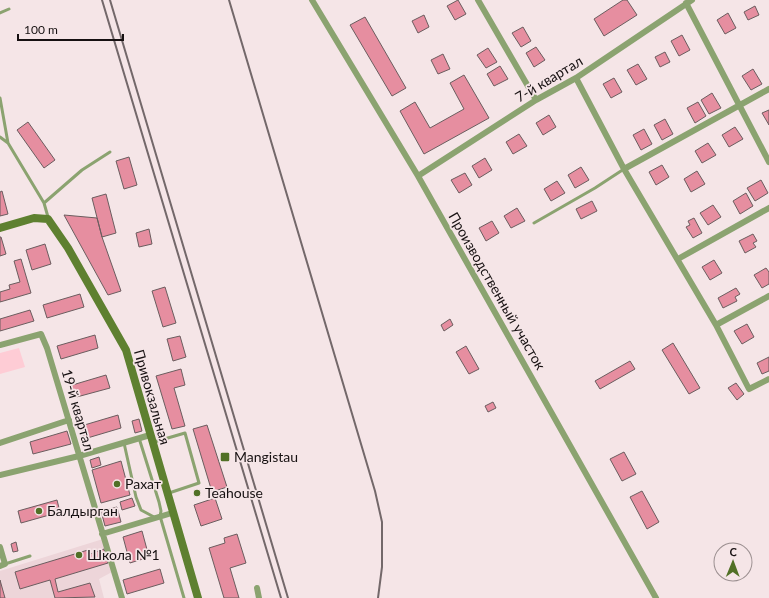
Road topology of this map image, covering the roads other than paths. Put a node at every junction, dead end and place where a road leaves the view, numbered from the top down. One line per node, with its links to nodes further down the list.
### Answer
1 (312, 0): 16 (street, Производственный участок)
2 (478, 0): 9 (street)
3 (689, 2): 6 (street, 7-й квартал); 10 (street)
4 (9, 9): 5 (lane)
5 (0, 13)
6 (576, 78): 9 (street, 7-й квартал); 15 (street)
7 (769, 89): 10 (street)
8 (0, 98): 12 (lane)
9 (536, 100): 16 (street, 7-й квартал)
10 (740, 106): 14 (street); 15 (street)
11 (0, 136): 12 (lane)
12 (8, 144): 17 (lane)
13 (110, 152): 17 (lane)
14 (769, 162)
15 (624, 169): 20 (lane); 22 (street)
16 (418, 176): 46 (street, Производственный участок)
17 (44, 203): 19 (lane)
18 (769, 208): 22 (street)
19 (48, 219): 21 (street); 29 (street, Привокзальная)
20 (534, 223)
21 (0, 228)
22 (678, 258): 24 (street)
23 (769, 296): 24 (street)
24 (716, 325): 26 (street)
25 (0, 345): 27 (street, 19-й квартал)
26 (769, 379)
27 (68, 420): 30 (street); 32 (street, 19-й квартал)
28 (139, 438): 29 (street); 31 (street); 36 (lane)
29 (151, 439): 34 (street, Привокзальная); 34 (lane)
30 (0, 443)
31 (124, 443): 32 (street); 36 (lane)
32 (79, 456): 33 (street); 37 (street, 19-й квартал)
33 (0, 475)
34 (167, 494): 35 (street, Привокзальная)
35 (172, 513): 36 (street); 44 (street, Привокзальная)
36 (158, 517): 37 (street); 43 (lane)
37 (102, 534): 42 (street, 19-й квартал)
38 (0, 547): 40 (street)
39 (30, 556): 40 (lane)
40 (2, 565)
41 (257, 588): 45 (street)
42 (122, 598)
43 (184, 598)
44 (198, 598)
45 (259, 598)
46 (656, 598)

